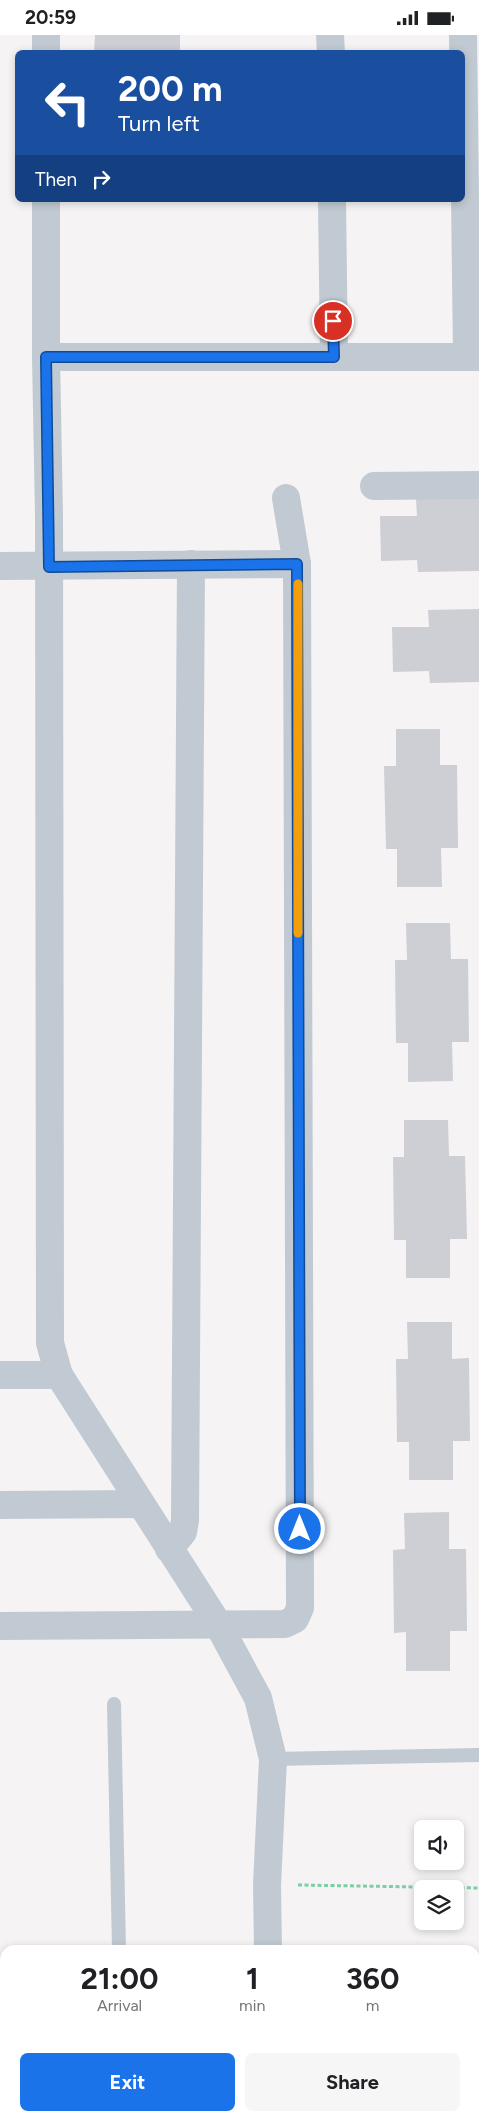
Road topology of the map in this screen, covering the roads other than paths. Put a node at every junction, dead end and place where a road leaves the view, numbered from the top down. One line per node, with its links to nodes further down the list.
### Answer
1 (46, 35): 4 (street)
2 (330, 35): 5 (street)
3 (464, 35): 6 (street)
4 (46, 50)
5 (330, 50)
6 (464, 50)
7 (465, 71): 12 (street)
8 (46, 202): 10 (street)
9 (332, 202): 11 (street)
10 (46, 357): 11 (street); 19 (street)
11 (334, 357): 12 (street)
12 (473, 357)
13 (479, 485): 14 (street)
14 (374, 487)
15 (286, 498): 17 (street)
16 (192, 564): 17 (street); 19 (street); 24 (street)
17 (297, 564): 25 (street)
18 (0, 566): 19 (street)
19 (49, 567): 21 (street)
20 (0, 1375): 21 (street)
21 (59, 1375): 22 (street)
22 (141, 1504): 23 (street); 24 (street)
23 (0, 1505)
24 (169, 1549): 25 (street)
25 (218, 1624): 26 (street); 29 (street)
26 (0, 1626)
27 (114, 1704): 30 (lane)
28 (479, 1755): 29 (lane)
29 (273, 1759): 31 (street)
30 (119, 1945)
31 (268, 1945)

